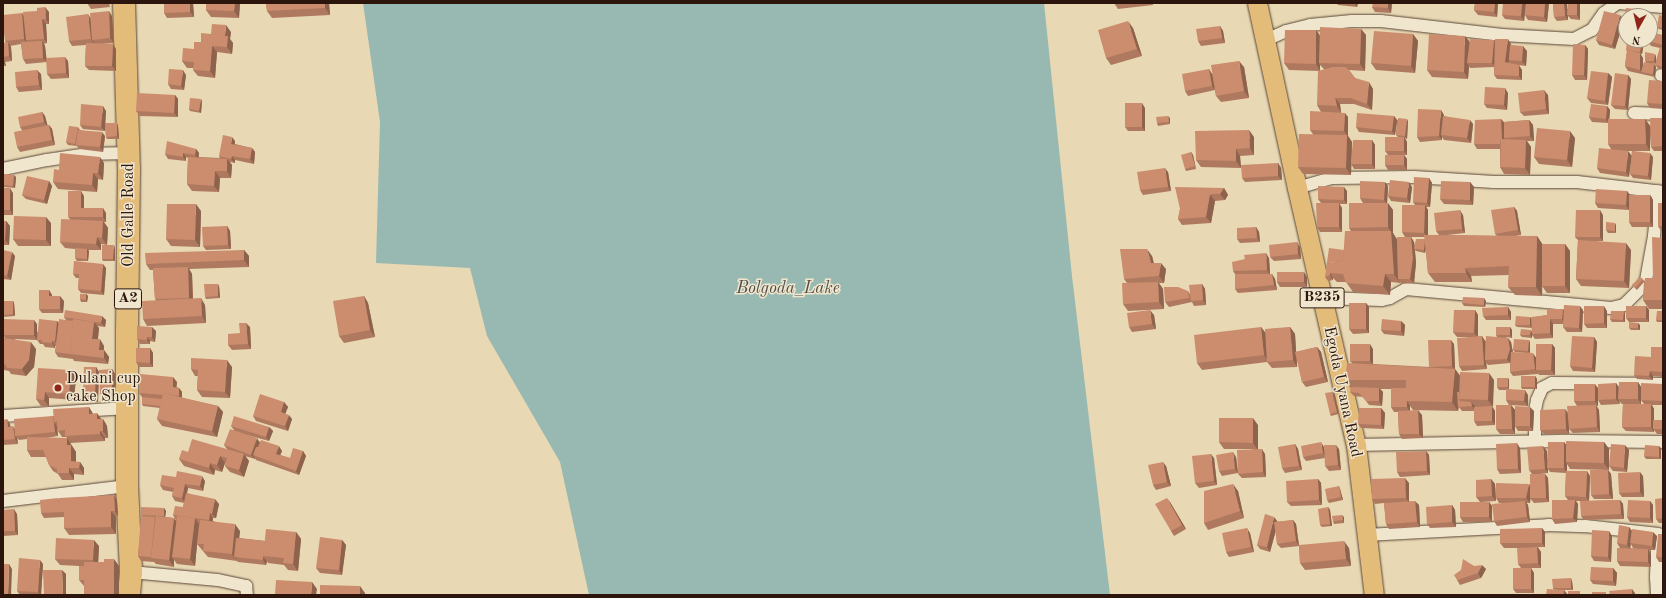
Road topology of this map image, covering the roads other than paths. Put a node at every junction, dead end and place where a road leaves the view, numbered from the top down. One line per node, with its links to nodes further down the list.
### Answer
1 (124, 3): 8 (highway, Old Galle Road / A2)
2 (1257, 3): 5 (main road, Egoda Uyana Road / B235)
3 (1619, 3): 4 (street); 5 (street)
4 (1663, 7)
5 (1266, 40): 10 (main road, Egoda Uyana Road / B235)
6 (1634, 113): 7 (street)
7 (1663, 114)
8 (129, 153): 9 (street); 14 (highway, Old Galle Road / A2)
9 (3, 169)
10 (1297, 188): 11 (street); 12 (main road, Egoda Uyana Road / B235)
11 (1661, 192): 12 (street)
12 (1322, 298): 18 (main road, Egoda Uyana Road / B235)
13 (1663, 384): 16 (street)
14 (127, 408): 15 (street); 19 (highway, Old Galle Road / A2)
15 (3, 416)
16 (1535, 442): 17 (street); 18 (street)
17 (1663, 442)
18 (1356, 445): 22 (main road, Egoda Uyana Road / B235)
19 (127, 486): 20 (street); 23 (highway, Old Galle Road / A2)
20 (3, 501)
21 (1661, 534): 22 (street); 27 (street)
22 (1366, 535): 26 (main road, Egoda Uyana Road / B235)
23 (131, 572): 24 (highway, Old Galle Road / A2); 25 (street)
24 (129, 595)
25 (247, 595)
26 (1374, 595)
27 (1657, 595)

